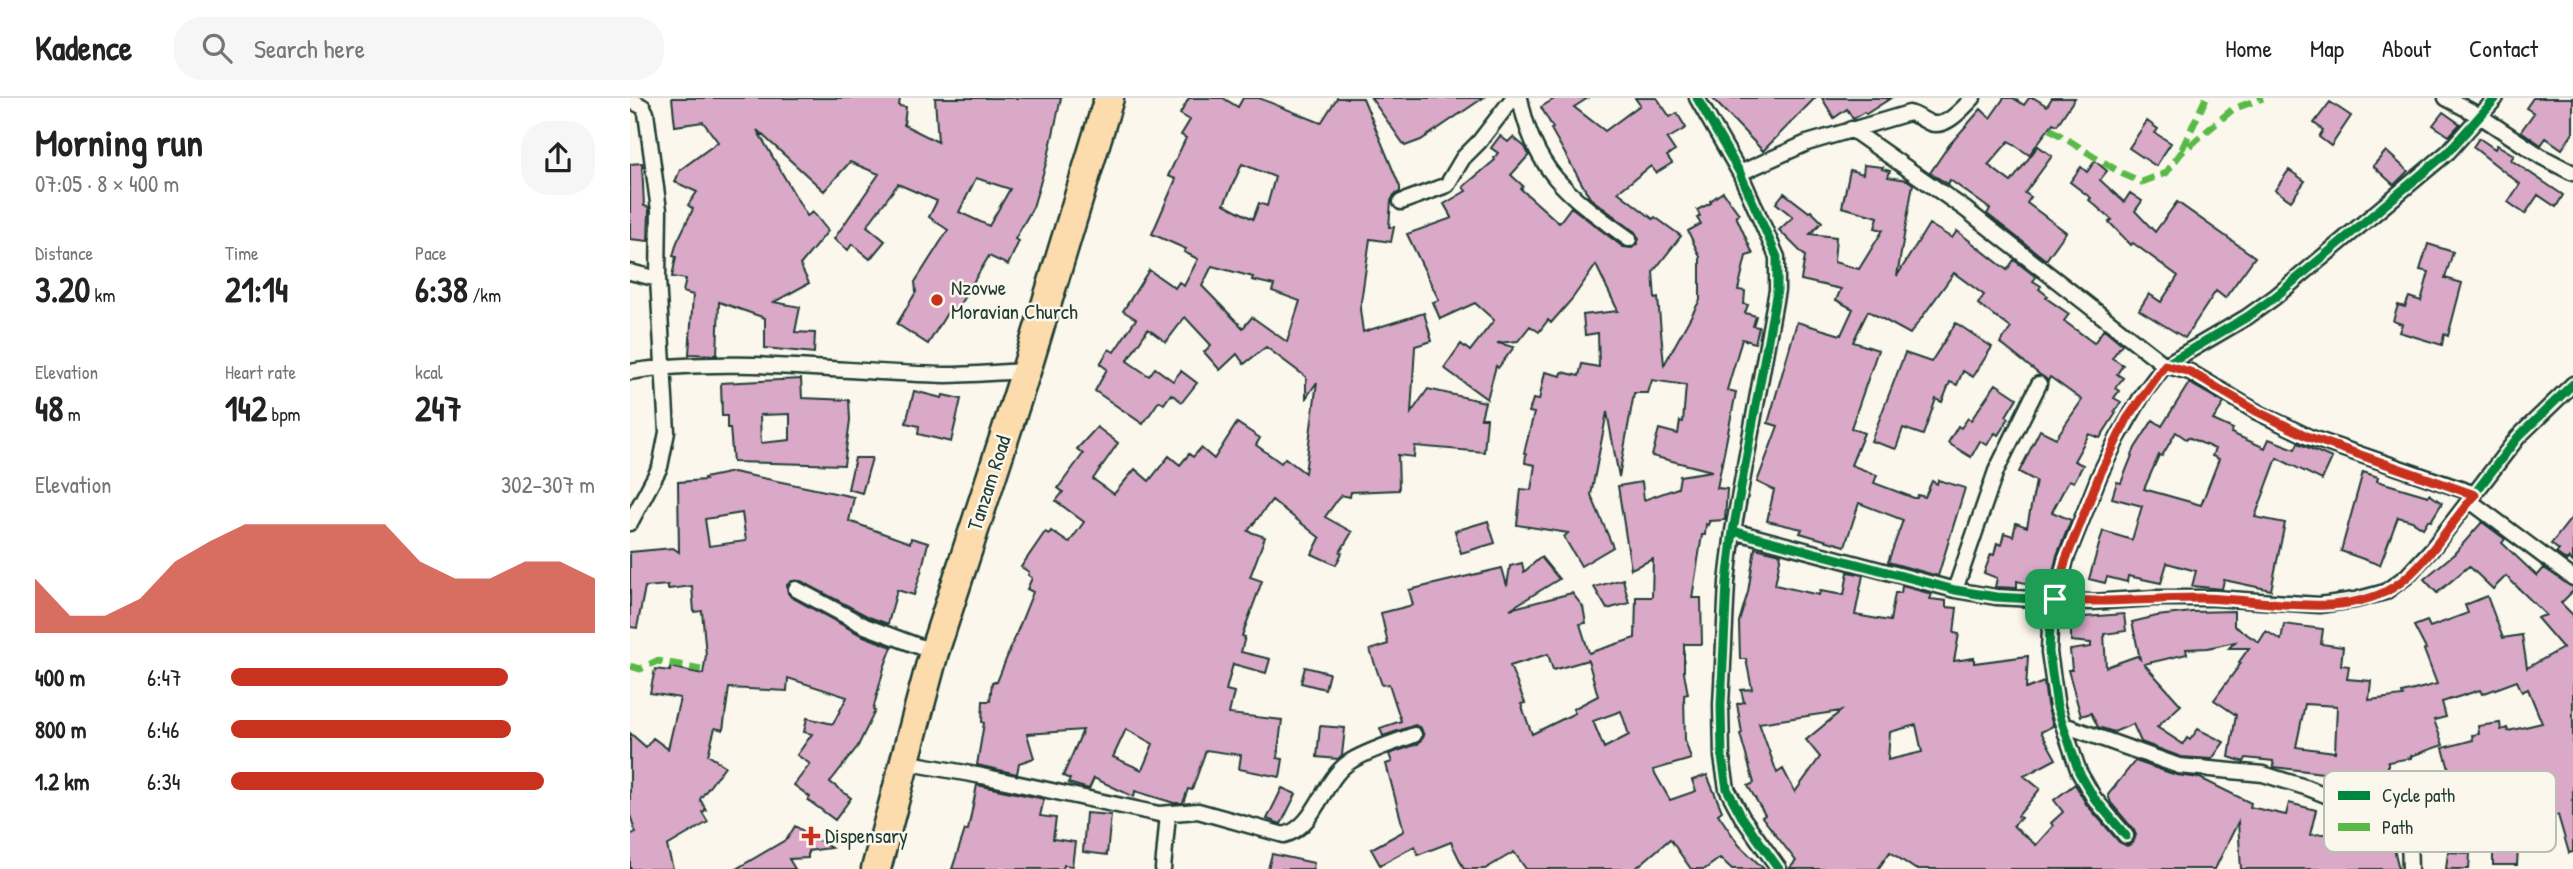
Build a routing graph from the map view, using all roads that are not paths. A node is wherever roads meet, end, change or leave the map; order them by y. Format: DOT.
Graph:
graph roads {
  1 [pos="1109,98"];
  2 [pos="1513,98"];
  3 [pos="1520,98"];
  4 [pos="1697,98"];
  5 [pos="1973,98"];
  6 [pos="2446,98"];
  7 [pos="2496,98"];
  8 [pos="630,100"];
  9 [pos="2480,116"];
  10 [pos="1851,129"];
  11 [pos="1740,173"];
  12 [pos="2573,173"];
  13 [pos="1401,202"];
  14 [pos="1629,239"];
  15 [pos="630,272"];
  16 [pos="658,279"];
  17 [pos="2165,365"];
  18 [pos="663,368"];
  19 [pos="1026,371"];
  20 [pos="630,373"];
  21 [pos="2039,384"];
  22 [pos="2573,384"];
  23 [pos="2472,498"];
  24 [pos="630,523"];
  25 [pos="1733,531"];
  26 [pos="2571,571"];
  27 [pos="796,589"];
  28 [pos="1955,590"];
  29 [pos="2055,599"];
  30 [pos="934,652"];
  31 [pos="2064,725"];
  32 [pos="1414,735"];
  33 [pos="904,762"];
  34 [pos="2324,794"];
  35 [pos="1168,814"];
  36 [pos="2126,836"];
  37 [pos="876,869"];
  38 [pos="1163,869"];
  39 [pos="1779,869"];
  1 -- 19 [label="highway, Tanzam Road"];
  2 -- 13 [label="street"];
  3 -- 14 [label="street"];
  4 -- 11 [label="street"];
  5 -- 10 [label="street"];
  6 -- 9 [label="street"];
  7 -- 9 [label="street"];
  8 -- 16 [label="street"];
  9 -- 12 [label="street"];
  9 -- 17 [label="street"];
  10 -- 11 [label="street"];
  10 -- 17 [label="street"];
  11 -- 25 [label="street"];
  15 -- 16 [label="street"];
  16 -- 18 [label="street"];
  17 -- 23 [label="street"];
  17 -- 29 [label="street"];
  18 -- 19 [label="street"];
  18 -- 20 [label="street"];
  18 -- 24 [label="street"];
  19 -- 30 [label="highway, Tanzam Road"];
  21 -- 28 [label="street"];
  22 -- 23 [label="street"];
  23 -- 26 [label="street"];
  23 -- 29 [label="street"];
  25 -- 28 [label="street"];
  25 -- 39 [label="street"];
  27 -- 30 [label="street"];
  28 -- 29 [label="street"];
  29 -- 31 [label="street"];
  30 -- 33 [label="highway, Tanzam Road"];
  31 -- 34 [label="street"];
  31 -- 36 [label="street"];
  32 -- 35 [label="street"];
  33 -- 35 [label="street"];
  33 -- 37 [label="highway, Tanzam Road"];
  35 -- 38 [label="street"];
}
